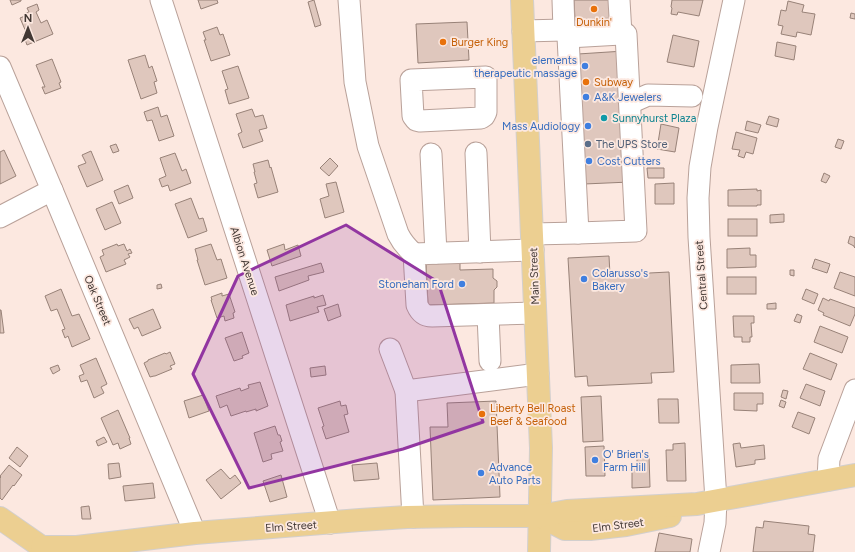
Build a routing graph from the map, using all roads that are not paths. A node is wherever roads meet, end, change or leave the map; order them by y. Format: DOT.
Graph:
graph roads {
  1 [pos="161,0"];
  2 [pos="349,0"];
  3 [pos="522,0"];
  4 [pos="563,0"];
  5 [pos="619,0"];
  6 [pos="734,0"];
  7 [pos="523,31"];
  8 [pos="566,33"];
  9 [pos="621,34"];
  10 [pos="486,66"];
  11 [pos="0,67"];
  12 [pos="410,73"];
  13 [pos="692,96"];
  14 [pos="630,103"];
  15 [pos="476,152"];
  16 [pos="431,154"];
  17 [pos="52,190"];
  18 [pos="0,217"];
  19 [pos="578,233"];
  20 [pos="532,242"];
  21 [pos="480,252"];
  22 [pos="436,253"];
  23 [pos="414,254"];
  24 [pos="535,313"];
  25 [pos="488,315"];
  26 [pos="390,349"];
  27 [pos="490,361"];
  28 [pos="538,374"];
  29 [pos="855,390"];
  30 [pos="406,391"];
  31 [pos="855,475"];
  32 [pos="828,480"];
  33 [pos="706,502"];
  34 [pos="540,516"];
  35 [pos="0,518"];
  36 [pos="413,518"];
  37 [pos="330,523"];
  38 [pos="195,533"];
  39 [pos="46,550"];
  40 [pos="539,552"];
  41 [pos="709,552"];
  1 -- 37 [label="street, Albion Avenue"];
  2 -- 23 [label="street"];
  3 -- 7 [label="main road, Main Street"];
  4 -- 8 [label="street"];
  5 -- 9 [label="street"];
  6 -- 33 [label="street, Central Street"];
  7 -- 8 [label="street"];
  7 -- 20 [label="main road, Main Street"];
  8 -- 9 [label="street"];
  8 -- 19 [label="street"];
  9 -- 14 [label="street"];
  10 -- 12 [label="street"];
  11 -- 17 [label="street, Oak Street"];
  13 -- 14 [label="street"];
  14 -- 19 [label="street"];
  15 -- 21 [label="street"];
  16 -- 22 [label="street"];
  17 -- 18 [label="street"];
  17 -- 38 [label="street, Oak Street"];
  19 -- 20 [label="street"];
  20 -- 21 [label="street"];
  20 -- 24 [label="main road, Main Street"];
  21 -- 22 [label="street"];
  22 -- 23 [label="street"];
  23 -- 25 [label="street"];
  24 -- 25 [label="street"];
  24 -- 28 [label="main road, Main Street"];
  25 -- 27 [label="street"];
  26 -- 30 [label="street"];
  28 -- 30 [label="street"];
  28 -- 34 [label="main road, Main Street"];
  29 -- 32 [label="street"];
  30 -- 36 [label="street"];
  31 -- 32 [label="main road, Elm Street"];
  32 -- 33 [label="main road, Elm Street"];
  33 -- 34 [label="main road, Elm Street"];
  33 -- 41 [label="street, Central Street"];
  34 -- 36 [label="main road, Elm Street"];
  34 -- 40 [label="main road, Main Street"];
  35 -- 39 [label="main road"];
  36 -- 37 [label="main road, Elm Street"];
  37 -- 38 [label="main road, Elm Street"];
  38 -- 39 [label="main road, Elm Street"];
}
